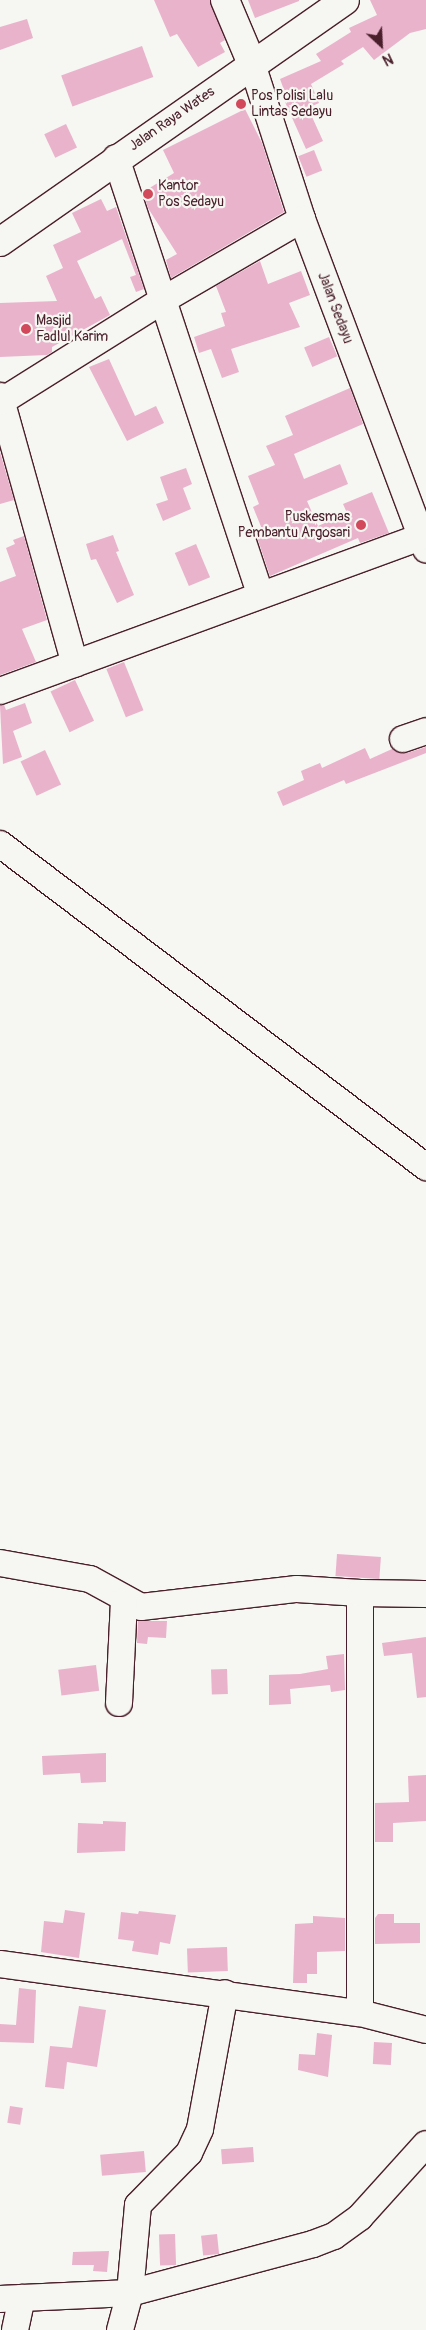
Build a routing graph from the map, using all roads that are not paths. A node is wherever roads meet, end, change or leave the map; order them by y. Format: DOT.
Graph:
graph roads {
  1 [pos="225,0"];
  2 [pos="346,0"];
  3 [pos="252,64"];
  4 [pos="116,158"];
  5 [pos="302,219"];
  6 [pos="0,242"];
  7 [pos="163,300"];
  8 [pos="1,398"];
  9 [pos="424,543"];
  10 [pos="260,593"];
  11 [pos="75,664"];
  12 [pos="0,691"];
  13 [pos="0,844"];
  14 [pos="426,1167"];
  15 [pos="0,1563"];
  16 [pos="360,1593"];
  17 [pos="426,1594"];
  18 [pos="124,1600"];
  19 [pos="118,1703"];
  20 [pos="0,1964"];
  21 [pos="225,1994"];
  22 [pos="360,2013"];
  23 [pos="426,2030"];
  24 [pos="426,2144"];
  25 [pos="130,2293"];
  26 [pos="11,2298"];
  27 [pos="15,2330"];
  28 [pos="120,2330"];
  1 -- 3 [label="main road"];
  2 -- 3 [label="main road, Jalan Raya Wates"];
  3 -- 4 [label="main road, Jalan Raya Wates"];
  3 -- 5 [label="street, Jalan Sedayu"];
  4 -- 6 [label="main road, Jalan Raya Wates"];
  4 -- 7 [label="street"];
  5 -- 7 [label="street"];
  5 -- 9 [label="street, Jalan Sedayu"];
  7 -- 8 [label="street"];
  7 -- 10 [label="street"];
  8 -- 11 [label="street"];
  9 -- 10 [label="street"];
  10 -- 11 [label="street"];
  11 -- 12 [label="street"];
  13 -- 14 [label="street"];
  15 -- 18 [label="street"];
  16 -- 17 [label="street"];
  16 -- 18 [label="street"];
  16 -- 22 [label="street"];
  18 -- 19 [label="street"];
  20 -- 21 [label="street"];
  21 -- 22 [label="street"];
  21 -- 25 [label="street"];
  22 -- 23 [label="street"];
  24 -- 25 [label="street"];
  25 -- 26 [label="street"];
  25 -- 28 [label="street"];
  26 -- 27 [label="street"];
}
